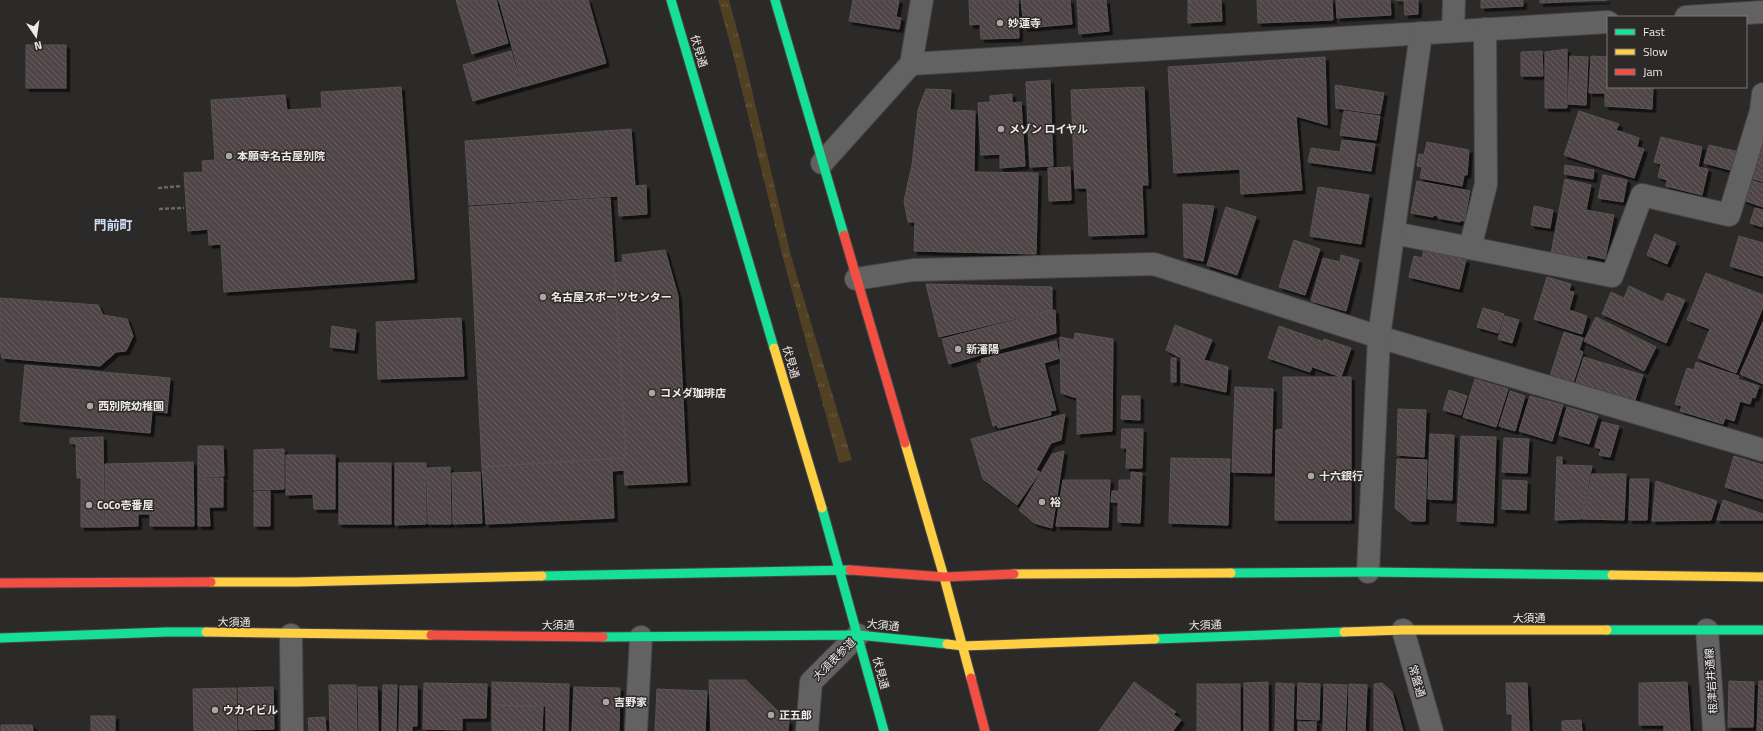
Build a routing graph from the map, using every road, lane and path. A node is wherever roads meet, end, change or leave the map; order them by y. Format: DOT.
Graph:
graph roads {
  1 [pos="671,0"];
  2 [pos="775,0"];
  3 [pos="922,0"];
  4 [pos="1454,0"];
  5 [pos="1763,12"];
  6 [pos="1701,16"];
  7 [pos="1607,22"];
  8 [pos="1485,29"];
  9 [pos="1453,31"];
  10 [pos="1421,33"];
  11 [pos="911,64"];
  12 [pos="1763,94"];
  13 [pos="822,163"];
  14 [pos="182,186"];
  15 [pos="158,188"];
  16 [pos="184,208"];
  17 [pos="159,209"];
  18 [pos="1394,233"];
  19 [pos="1470,248"];
  20 [pos="856,278"];
  21 [pos="1379,338"];
  22 [pos="1763,450"];
  23 [pos="840,569"];
  24 [pos="1368,572"];
  25 [pos="944,576"];
  26 [pos="1763,577"];
  27 [pos="0,579"];
  28 [pos="1403,630"];
  29 [pos="1708,630"];
  30 [pos="1763,630"];
  31 [pos="290,635"];
  32 [pos="858,635"];
  33 [pos="641,637"];
  34 [pos="0,638"];
  35 [pos="963,646"];
  36 [pos="292,731"];
  37 [pos="636,731"];
  38 [pos="807,731"];
  39 [pos="884,731"];
  40 [pos="985,731"];
  41 [pos="1432,731"];
  42 [pos="1714,731"];
  1 -- 23 [label="main road, 伏見通"];
  2 -- 13 [label="main road"];
  3 -- 11 [label="street"];
  4 -- 9 [label="street"];
  5 -- 6 [label="street"];
  7 -- 8 [label="street"];
  8 -- 9 [label="street"];
  8 -- 19 [label="street"];
  9 -- 10 [label="street"];
  10 -- 11 [label="street"];
  10 -- 18 [label="street"];
  11 -- 13 [label="street"];
  12 -- 19 [label="street"];
  13 -- 20 [label="main road"];
  14 -- 15 [label="path"];
  16 -- 17 [label="path"];
  18 -- 19 [label="street"];
  18 -- 21 [label="street"];
  20 -- 21 [label="street"];
  20 -- 25 [label="main road"];
  21 -- 22 [label="street"];
  21 -- 24 [label="street"];
  23 -- 25 [label="main road"];
  23 -- 27 [label="main road"];
  23 -- 32 [label="main road, 伏見通"];
  24 -- 25 [label="main road"];
  24 -- 26 [label="main road"];
  25 -- 35 [label="main road"];
  28 -- 29 [label="main road, 大須通"];
  28 -- 35 [label="main road, 大須通"];
  28 -- 41 [label="street, 常盤通"];
  29 -- 30 [label="main road, 大須通"];
  29 -- 42 [label="street, 根津岩井通線"];
  31 -- 33 [label="main road, 大須通"];
  31 -- 34 [label="main road, 大須通"];
  31 -- 36 [label="street"];
  32 -- 33 [label="main road, 大須通"];
  32 -- 35 [label="main road, 大須通"];
  32 -- 38 [label="street, 大須表参道"];
  32 -- 39 [label="main road, 伏見通"];
  33 -- 37 [label="street"];
  35 -- 40 [label="main road"];
}
